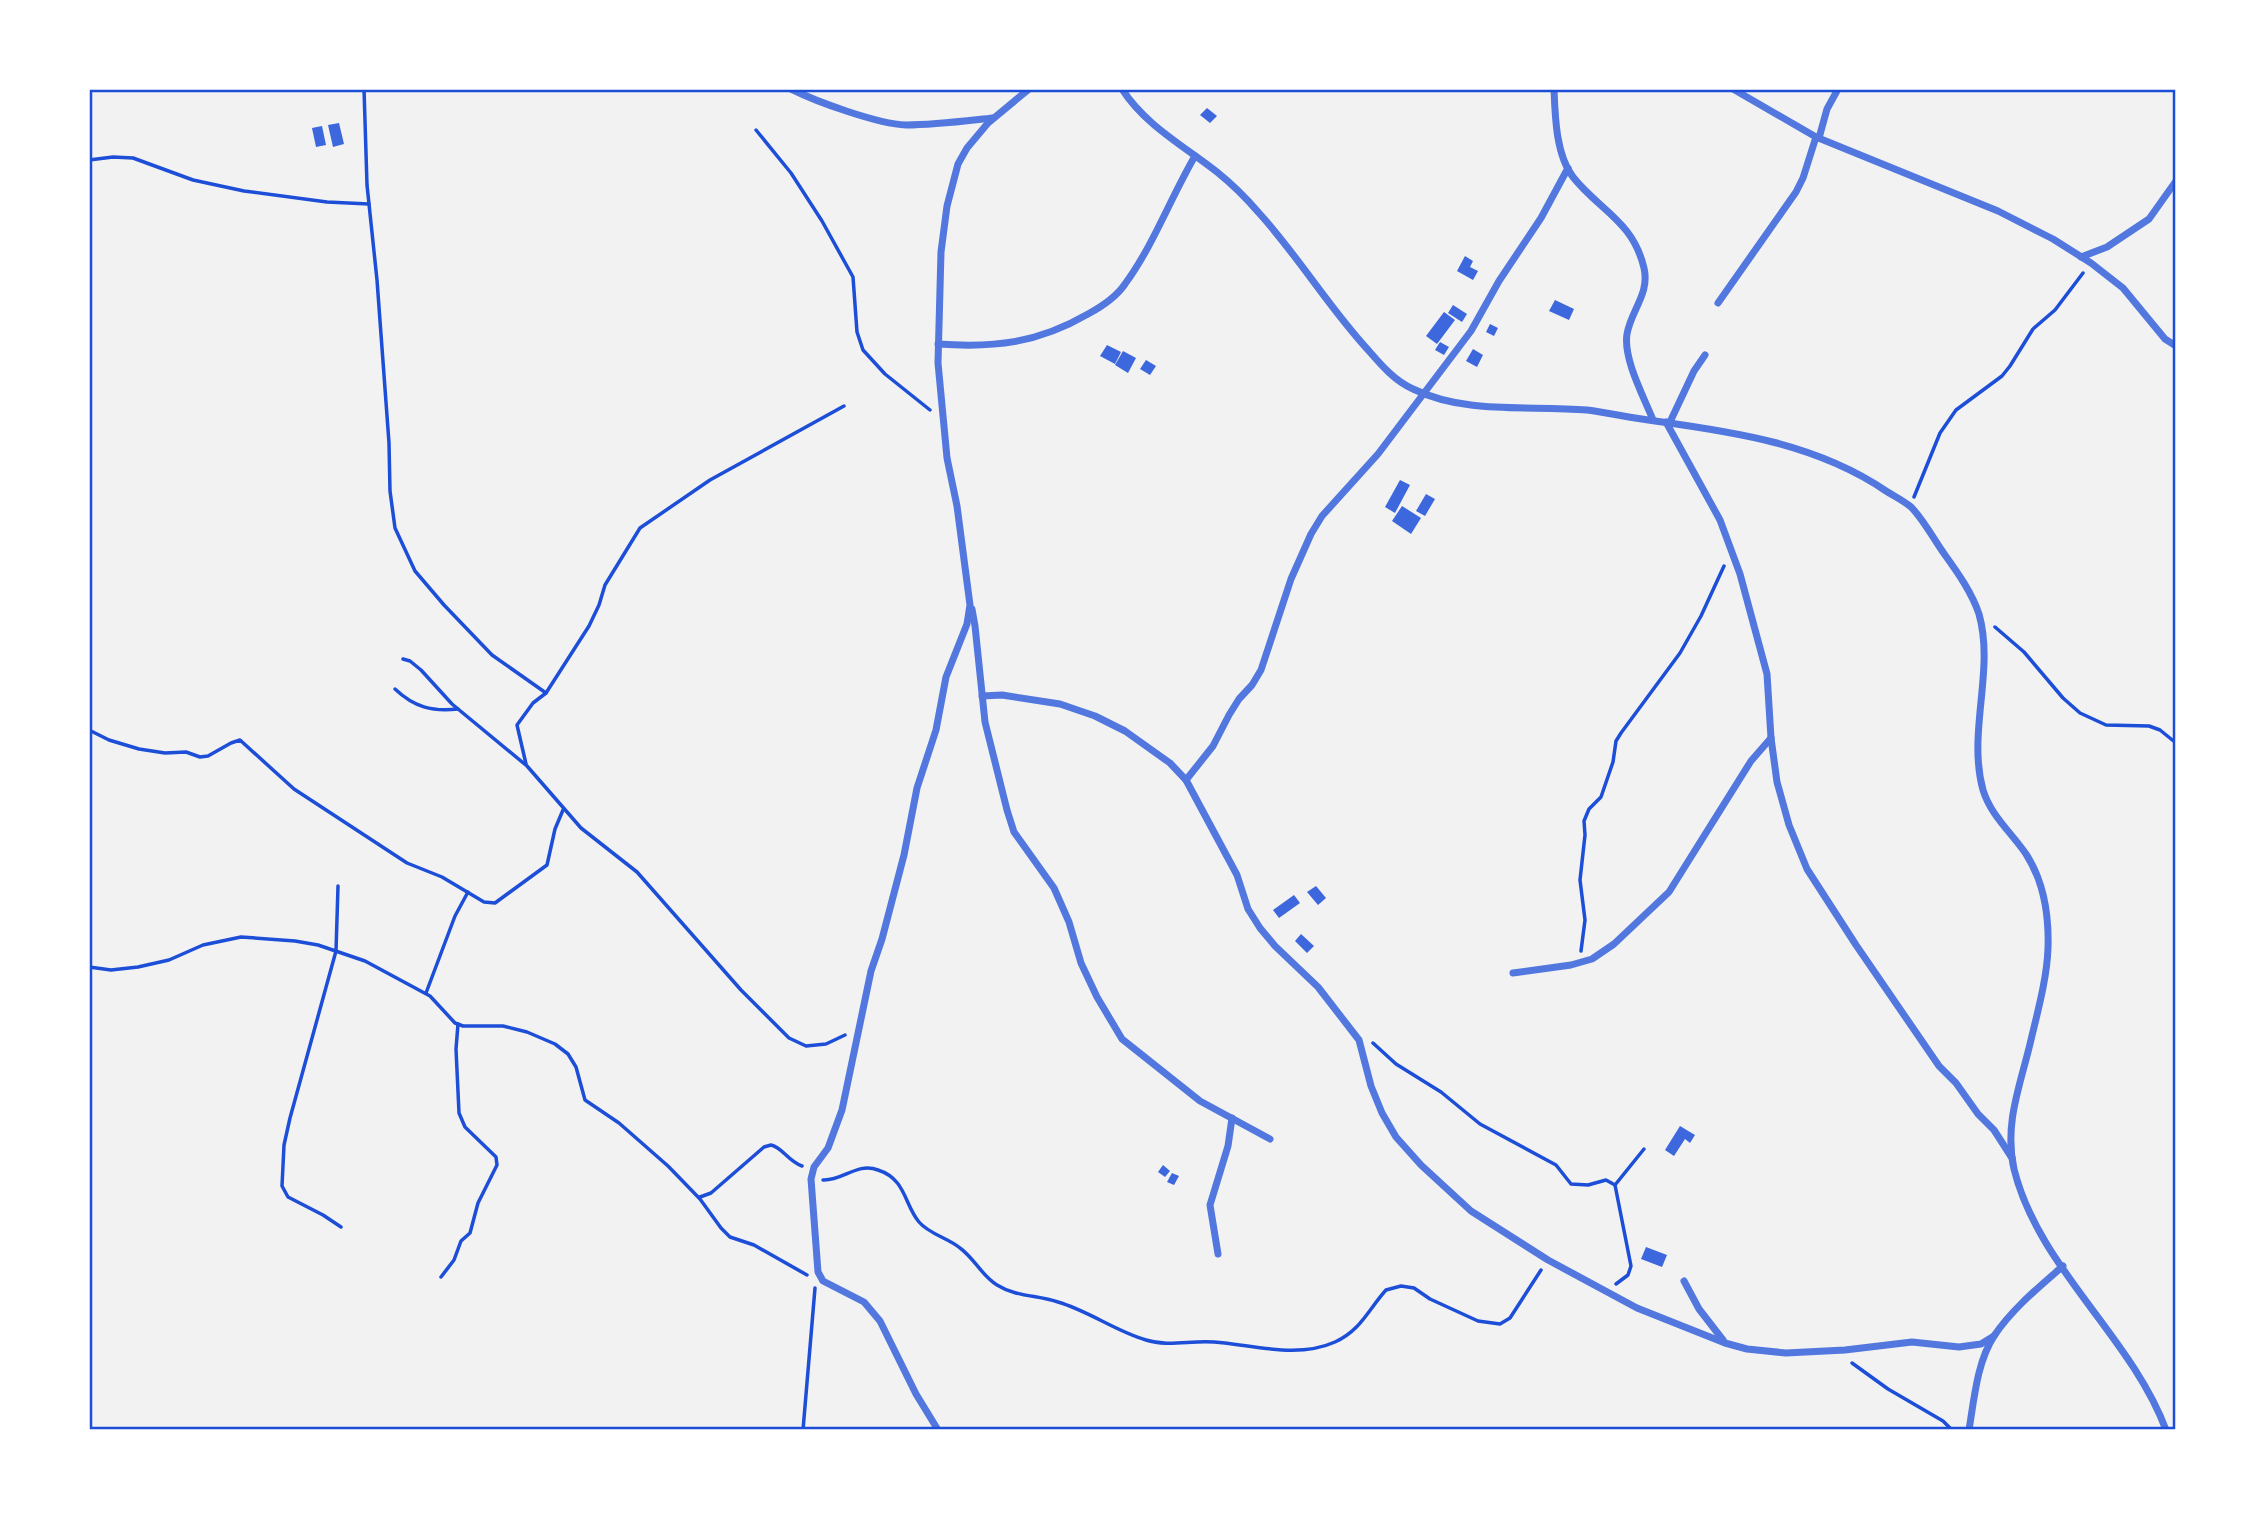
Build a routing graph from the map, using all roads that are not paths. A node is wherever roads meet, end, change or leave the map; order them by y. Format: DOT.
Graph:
graph roads {
  1 [pos="791,89"];
  2 [pos="1029,89"];
  3 [pos="1122,89"];
  4 [pos="1554,89"];
  5 [pos="1733,89"];
  6 [pos="1838,89"];
  7 [pos="994,118"];
  8 [pos="1817,137"];
  9 [pos="1195,156"];
  10 [pos="1568,168"];
  11 [pos="2176,181"];
  12 [pos="2081,257"];
  13 [pos="1718,303"];
  14 [pos="938,344"];
  15 [pos="2176,346"];
  16 [pos="1704,355"];
  17 [pos="1425,394"];
  18 [pos="1653,421"];
  19 [pos="1668,422"];
  20 [pos="970,605"];
  21 [pos="982,696"];
  22 [pos="1771,738"];
  23 [pos="1186,780"];
  24 [pos="1513,973"];
  25 [pos="1232,1118"];
  26 [pos="1270,1139"];
  27 [pos="2013,1160"];
  28 [pos="1218,1254"];
  29 [pos="2063,1266"];
  30 [pos="1684,1281"];
  31 [pos="1994,1336"];
  32 [pos="1725,1343"];
  33 [pos="938,1430"];
  34 [pos="1969,1430"];
  35 [pos="2166,1430"];
  1 -- 7 [label="street"];
  2 -- 7 [label="street"];
  3 -- 9 [label="street"];
  4 -- 10 [label="street"];
  5 -- 8 [label="street"];
  6 -- 8 [label="street"];
  7 -- 14 [label="street"];
  8 -- 12 [label="street"];
  8 -- 13 [label="street"];
  9 -- 14 [label="street"];
  9 -- 17 [label="street"];
  10 -- 17 [label="street"];
  10 -- 18 [label="street"];
  11 -- 12 [label="street"];
  12 -- 15 [label="street"];
  14 -- 20 [label="street"];
  16 -- 19 [label="street"];
  17 -- 18 [label="street"];
  17 -- 23 [label="street"];
  18 -- 19 [label="street"];
  19 -- 22 [label="street"];
  19 -- 27 [label="street"];
  20 -- 21 [label="street"];
  20 -- 33 [label="street"];
  21 -- 23 [label="street"];
  21 -- 25 [label="street"];
  22 -- 24 [label="street"];
  22 -- 27 [label="street"];
  23 -- 32 [label="street"];
  25 -- 26 [label="street"];
  25 -- 28 [label="street"];
  27 -- 29 [label="street"];
  29 -- 31 [label="street"];
  29 -- 35 [label="street"];
  30 -- 32 [label="street"];
  31 -- 32 [label="street"];
  31 -- 34 [label="street"];
}
